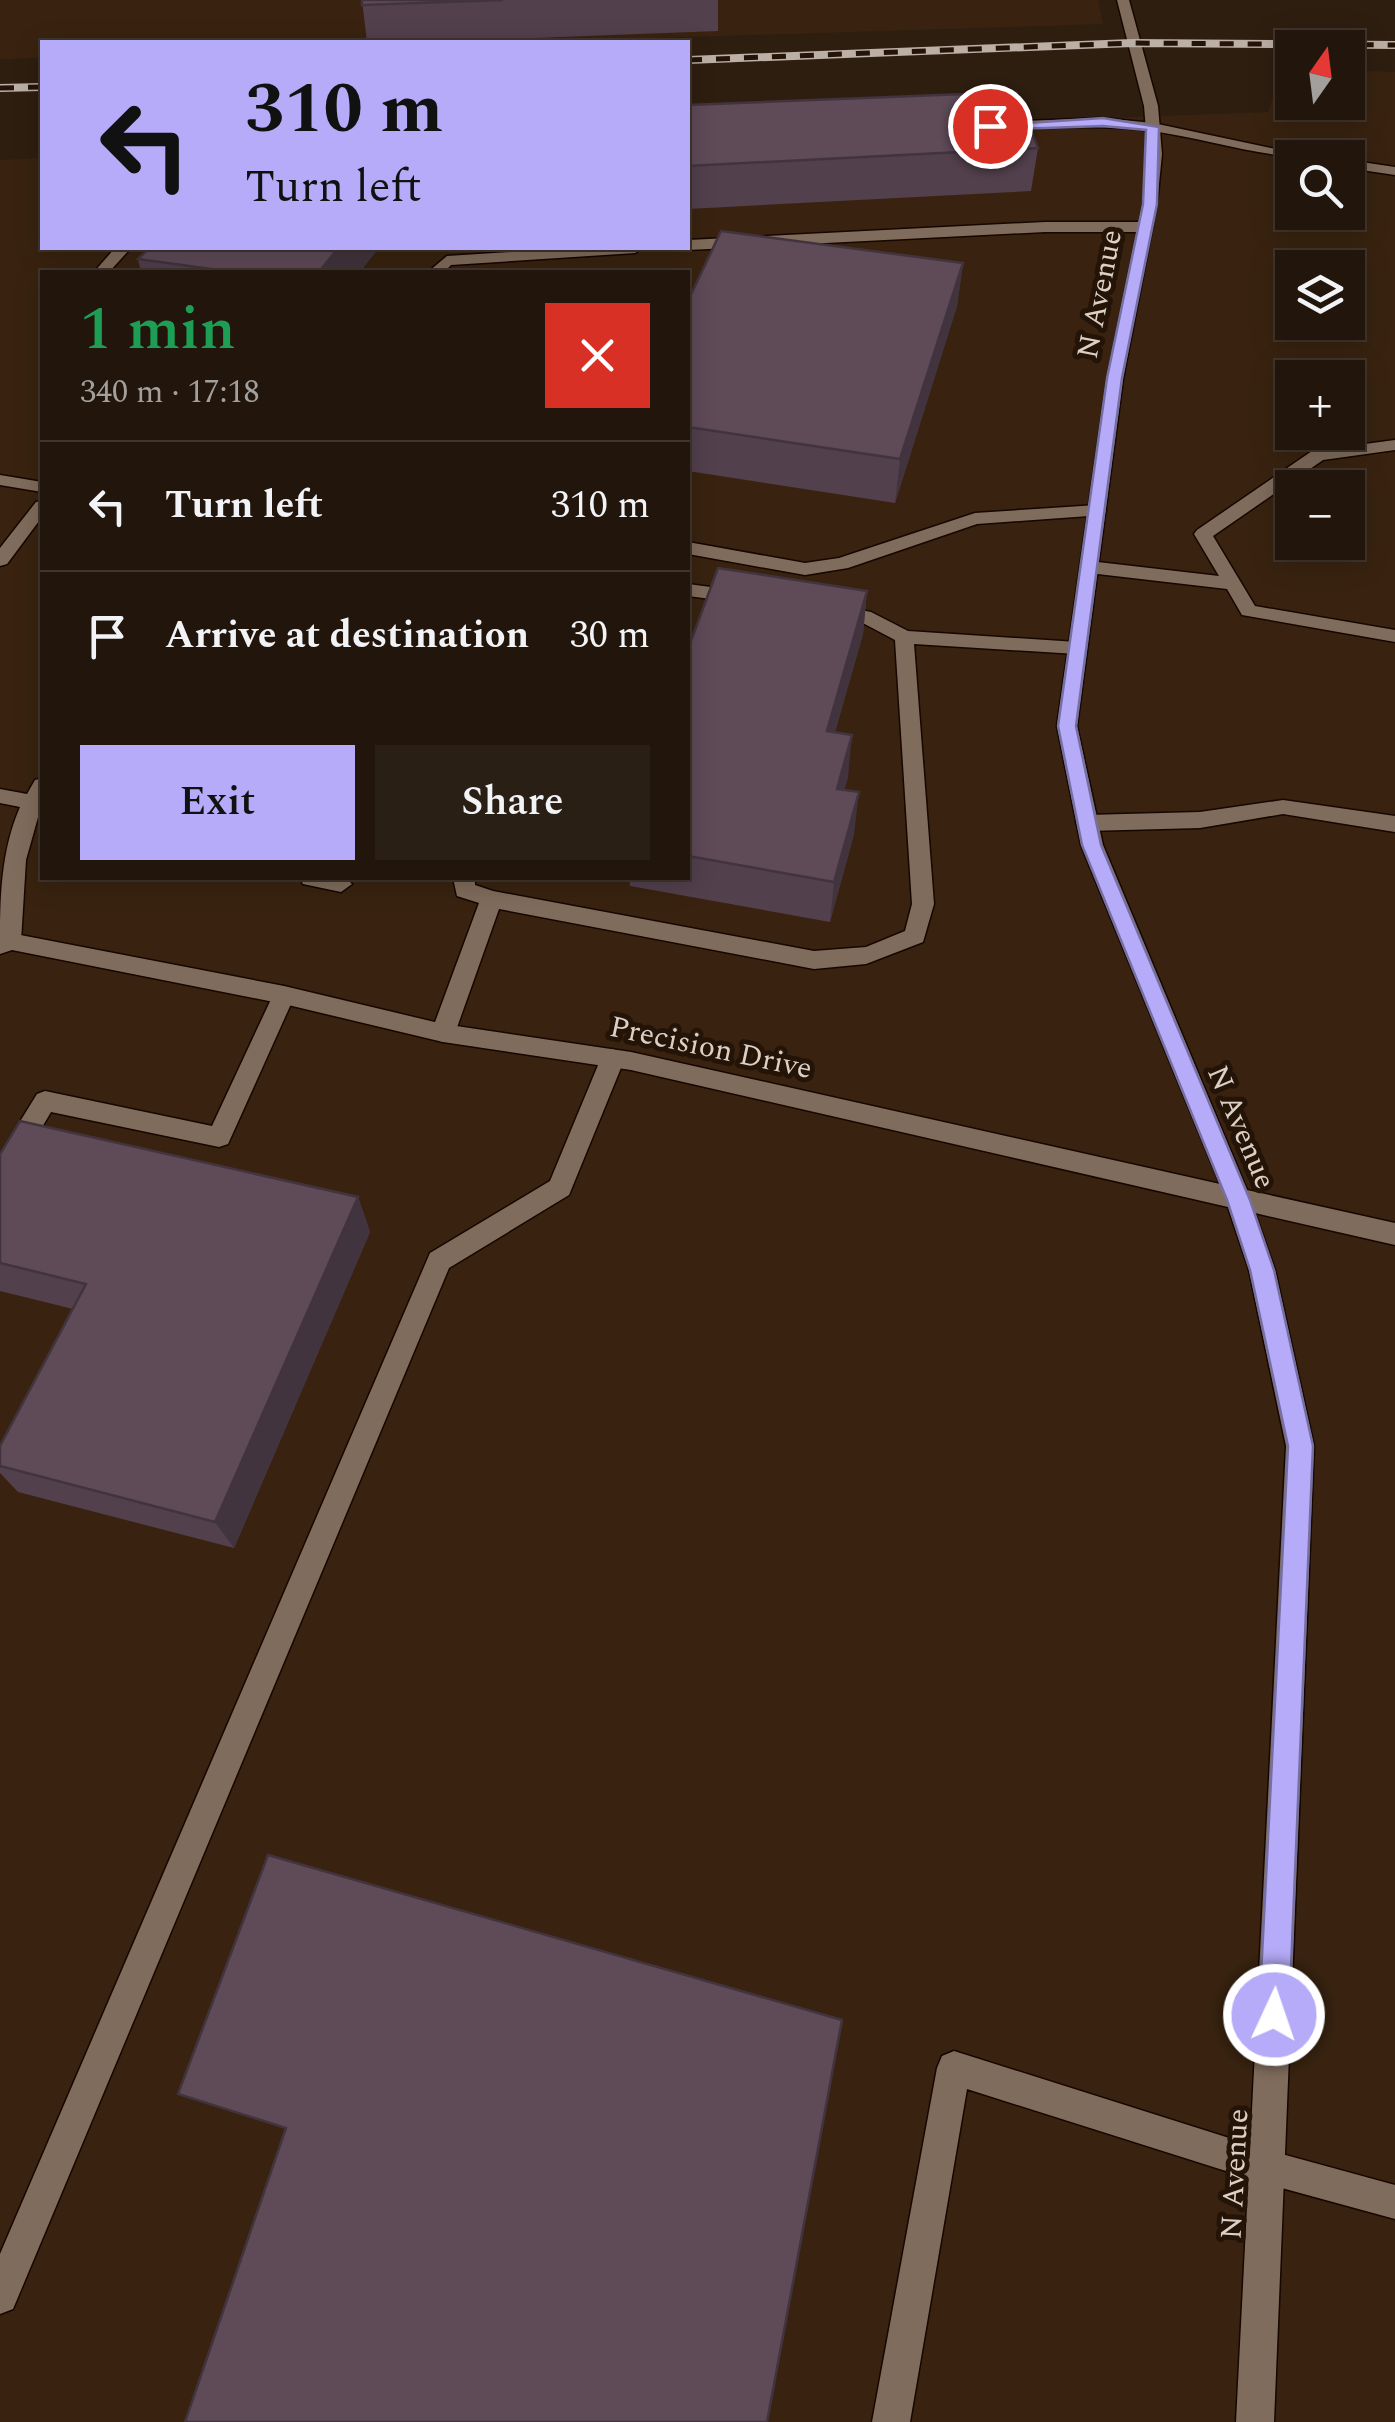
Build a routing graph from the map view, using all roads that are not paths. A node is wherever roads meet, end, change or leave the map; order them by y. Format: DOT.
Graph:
graph roads {
  1 [pos="1124,0"];
  2 [pos="984,126"];
  3 [pos="1153,127"];
  4 [pos="1275,151"];
  5 [pos="1365,167"];
  6 [pos="1395,171"];
  7 [pos="1146,227"];
  8 [pos="690,245"];
  9 [pos="122,250"];
  10 [pos="605,250"];
  11 [pos="103,270"];
  12 [pos="438,270"];
  13 [pos="1395,444"];
  14 [pos="0,480"];
  15 [pos="40,487"];
  16 [pos="40,509"];
  17 [pos="1096,511"];
  18 [pos="690,548"];
  19 [pos="0,560"];
  20 [pos="1089,567"];
  21 [pos="1233,584"];
  22 [pos="690,590"];
  23 [pos="767,601"];
  24 [pos="806,607"];
  25 [pos="1395,636"];
  26 [pos="904,637"];
  27 [pos="1078,648"];
  28 [pos="0,796"];
  29 [pos="35,809"];
  30 [pos="1087,824"];
  31 [pos="1395,824"];
  32 [pos="321,880"];
  33 [pos="464,880"];
  34 [pos="341,884"];
  35 [pos="491,899"];
  36 [pos="5,943"];
  37 [pos="284,995"];
  38 [pos="444,1033"];
  39 [pos="613,1058"];
  40 [pos="0,1176"];
  41 [pos="1239,1200"];
  42 [pos="1395,1234"];
  43 [pos="1267,2166"];
  44 [pos="1395,2202"];
  45 [pos="0,2296"];
  46 [pos="891,2422"];
  47 [pos="1256,2422"];
  1 -- 3 [label="street, N Avenue"];
  2 -- 3 [label="street"];
  3 -- 4 [label="street"];
  3 -- 7 [label="street, N Avenue"];
  5 -- 6 [label="street"];
  7 -- 8 [label="street"];
  7 -- 17 [label="street, N Avenue"];
  9 -- 11 [label="street"];
  10 -- 12 [label="street"];
  13 -- 21 [label="street"];
  14 -- 15 [label="street"];
  16 -- 19 [label="street"];
  17 -- 18 [label="street"];
  17 -- 20 [label="street, N Avenue"];
  20 -- 21 [label="street"];
  20 -- 27 [label="street, N Avenue"];
  21 -- 25 [label="street"];
  22 -- 23 [label="street"];
  24 -- 26 [label="street"];
  26 -- 27 [label="street"];
  26 -- 35 [label="street"];
  27 -- 30 [label="street, N Avenue"];
  28 -- 29 [label="street"];
  29 -- 36 [label="street"];
  30 -- 31 [label="street"];
  30 -- 41 [label="street, N Avenue"];
  32 -- 34 [label="street"];
  33 -- 35 [label="street"];
  35 -- 38 [label="street"];
  36 -- 37 [label="street, Precision Drive"];
  37 -- 38 [label="street, Precision Drive"];
  37 -- 40 [label="street"];
  38 -- 39 [label="street, Precision Drive"];
  39 -- 41 [label="street, Precision Drive"];
  39 -- 45 [label="street"];
  41 -- 42 [label="street, Precision Drive"];
  41 -- 43 [label="street, N Avenue"];
  43 -- 44 [label="street"];
  43 -- 46 [label="street"];
  43 -- 47 [label="street, N Avenue"];
}
